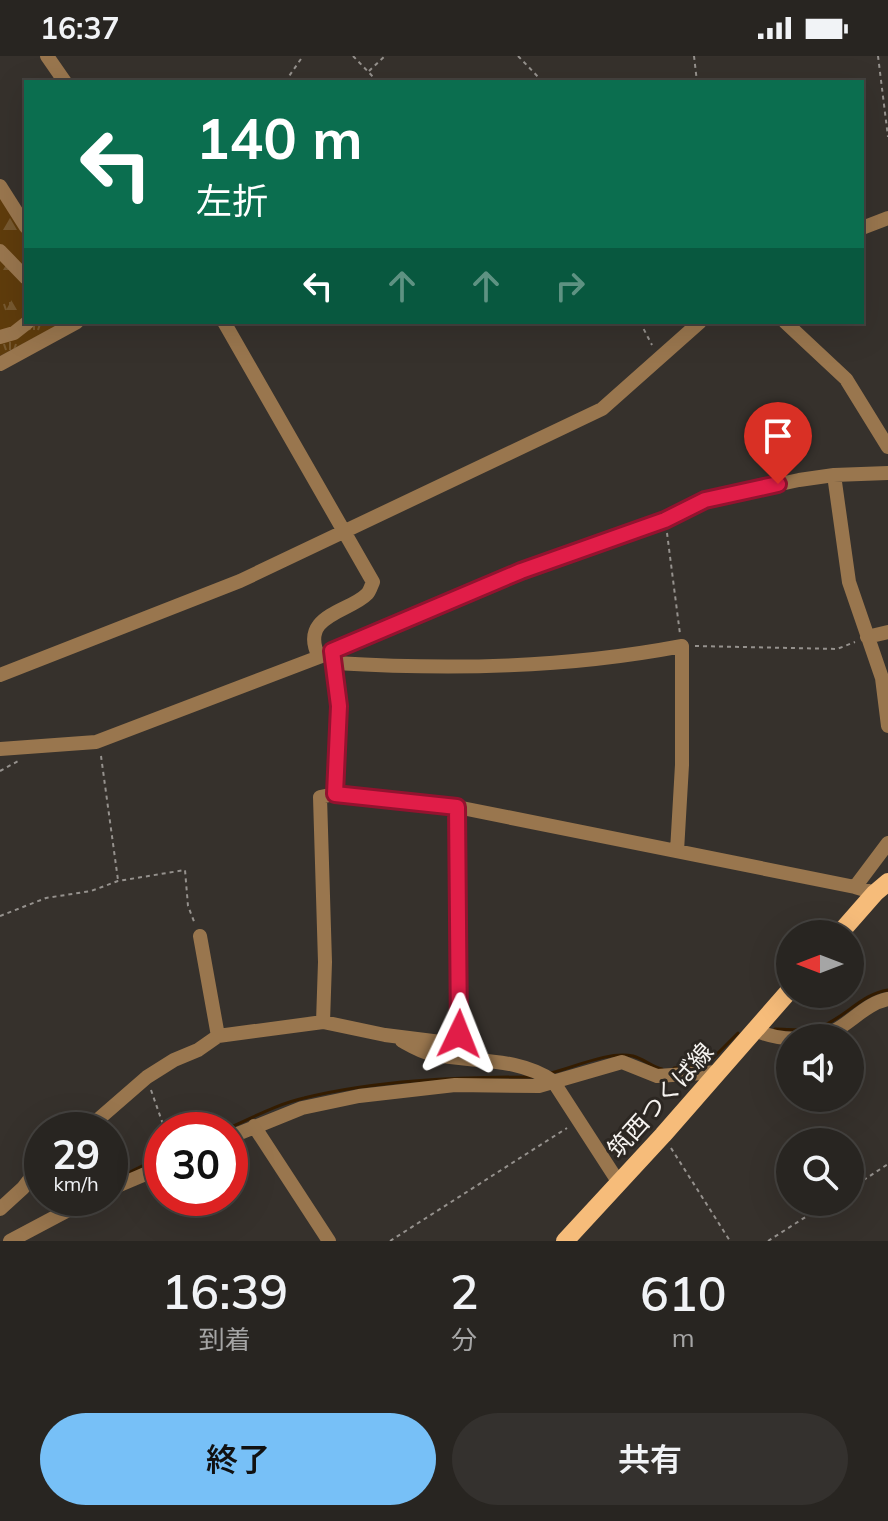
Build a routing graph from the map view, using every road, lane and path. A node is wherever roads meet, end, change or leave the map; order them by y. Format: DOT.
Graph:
graph roads {
  1 [pos="47,56"];
  2 [pos="303,56"];
  3 [pos="353,56"];
  4 [pos="385,56"];
  5 [pos="518,56"];
  6 [pos="694,56"];
  7 [pos="878,56"];
  8 [pos="368,72"];
  9 [pos="64,80"];
  10 [pos="286,80"];
  11 [pos="376,80"];
  12 [pos="541,80"];
  13 [pos="697,80"];
  14 [pos="888,137"];
  15 [pos="0,186"];
  16 [pos="888,218"];
  17 [pos="24,224"];
  18 [pos="864,227"];
  19 [pos="0,251"];
  20 [pos="24,276"];
  21 [pos="25,324"];
  22 [pos="73,324"];
  23 [pos="225,324"];
  24 [pos="641,324"];
  25 [pos="698,324"];
  26 [pos="787,324"];
  27 [pos="0,337"];
  28 [pos="658,357"];
  29 [pos="0,364"];
  30 [pos="888,447"];
  31 [pos="888,473"];
  32 [pos="834,475"];
  33 [pos="665,520"];
  34 [pos="345,532"];
  35 [pos="888,632"];
  36 [pos="867,637"];
  37 [pos="682,646"];
  38 [pos="328,657"];
  39 [pos="0,675"];
  40 [pos="888,726"];
  41 [pos="96,742"];
  42 [pos="0,749"];
  43 [pos="335,794"];
  44 [pos="457,807"];
  45 [pos="888,843"];
  46 [pos="677,851"];
  47 [pos="118,881"];
  48 [pos="855,887"];
  49 [pos="881,888"];
  50 [pos="0,916"];
  51 [pos="852,920"];
  52 [pos="200,936"];
  53 [pos="888,999"];
  54 [pos="776,1006"];
  55 [pos="323,1022"];
  56 [pos="755,1030"];
  57 [pos="218,1036"];
  58 [pos="390,1036"];
  59 [pos="718,1072"];
  60 [pos="147,1077"];
  61 [pos="553,1081"];
  62 [pos="107,1112"];
  63 [pos="159,1112"];
  64 [pos="579,1120"];
  65 [pos="254,1126"];
  66 [pos="248,1129"];
  67 [pos="663,1135"];
  68 [pos="888,1164"];
  69 [pos="864,1180"];
  70 [pos="619,1183"];
  71 [pos="24,1187"];
  72 [pos="0,1209"];
  73 [pos="57,1216"];
  74 [pos="807,1216"];
  75 [pos="10,1241"];
  76 [pos="329,1241"];
  77 [pos="390,1241"];
  78 [pos="565,1241"];
  79 [pos="730,1241"];
  80 [pos="768,1241"];
  1 -- 9 [label="street"];
  2 -- 10 [label="path"];
  3 -- 8 [label="path"];
  4 -- 8 [label="path"];
  5 -- 12 [label="path"];
  6 -- 13 [label="path"];
  7 -- 14 [label="path"];
  8 -- 11 [label="path"];
  15 -- 17 [label="street"];
  16 -- 18 [label="street"];
  19 -- 20 [label="street"];
  21 -- 27 [label="street"];
  22 -- 29 [label="street"];
  23 -- 34 [label="street"];
  24 -- 28 [label="path"];
  25 -- 28 [label="street"];
  26 -- 30 [label="street"];
  28 -- 34 [label="street"];
  31 -- 32 [label="street"];
  32 -- 33 [label="street"];
  32 -- 36 [label="street"];
  33 -- 37 [label="path"];
  33 -- 38 [label="street"];
  34 -- 38 [label="street"];
  34 -- 39 [label="street"];
  35 -- 36 [label="street"];
  36 -- 37 [label="path"];
  36 -- 40 [label="street"];
  37 -- 38 [label="street"];
  37 -- 46 [label="street"];
  38 -- 41 [label="street"];
  38 -- 43 [label="street"];
  41 -- 42 [label="street"];
  41 -- 47 [label="path"];
  43 -- 44 [label="street"];
  43 -- 55 [label="street"];
  44 -- 46 [label="street"];
  44 -- 58 [label="street"];
  45 -- 48 [label="street"];
  46 -- 48 [label="street"];
  47 -- 50 [label="path"];
  47 -- 52 [label="path"];
  48 -- 49 [label="street"];
  49 -- 51 [label="main road"];
  52 -- 57 [label="street"];
  53 -- 56 [label="street"];
  54 -- 56 [label="main road, 筑西つくば線"];
  55 -- 57 [label="street"];
  55 -- 58 [label="street"];
  56 -- 59 [label="main road, 筑西つくば線"];
  57 -- 60 [label="street"];
  58 -- 61 [label="street"];
  59 -- 61 [label="street"];
  59 -- 67 [label="main road, 筑西つくば線"];
  60 -- 62 [label="street"];
  60 -- 63 [label="path"];
  61 -- 64 [label="street"];
  61 -- 65 [label="street"];
  64 -- 70 [label="street"];
  64 -- 77 [label="path"];
  65 -- 66 [label="street"];
  65 -- 76 [label="street"];
  67 -- 70 [label="main road, 筑西つくば線"];
  67 -- 79 [label="path"];
  68 -- 69 [label="path"];
  70 -- 78 [label="main road, 筑西つくば線"];
  71 -- 72 [label="street"];
  73 -- 75 [label="street"];
  74 -- 80 [label="path"];
}
